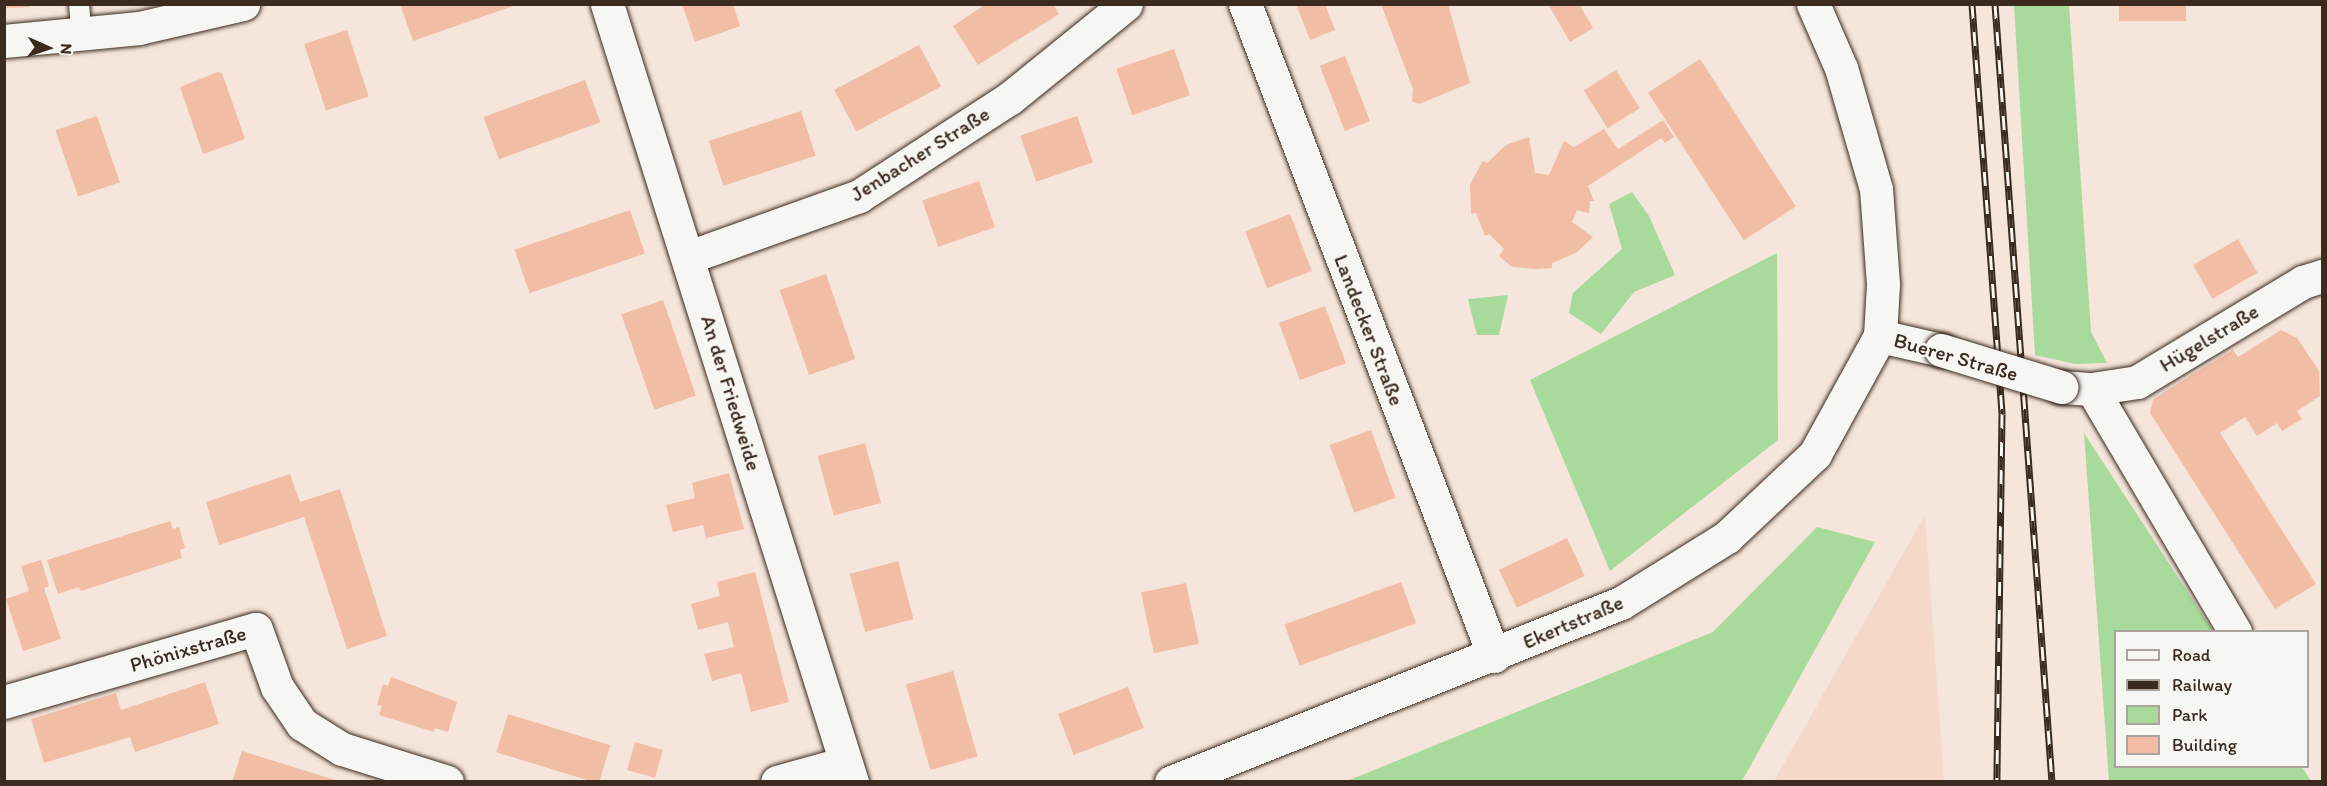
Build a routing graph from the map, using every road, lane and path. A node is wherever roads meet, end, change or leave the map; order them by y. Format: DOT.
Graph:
graph roads {
  1 [pos="79,4"];
  2 [pos="243,4"];
  3 [pos="607,4"];
  4 [pos="1126,4"];
  5 [pos="1245,4"];
  6 [pos="1813,4"];
  7 [pos="82,36"];
  8 [pos="4,41"];
  9 [pos="689,257"];
  10 [pos="2322,276"];
  11 [pos="1880,336"];
  12 [pos="2077,388"];
  13 [pos="2234,630"];
  14 [pos="1494,656"];
  15 [pos="4,702"];
  16 [pos="848,772"];
  17 [pos="447,782"];
  18 [pos="777,782"];
  19 [pos="1171,782"];
  1 -- 7 [label="lane"];
  2 -- 7 [label="street"];
  3 -- 9 [label="street, An der Friedweide"];
  4 -- 9 [label="street, Jenbacher Straße"];
  5 -- 14 [label="street, Landecker Straße"];
  6 -- 11 [label="street, Buerer Straße"];
  7 -- 8 [label="street"];
  9 -- 16 [label="street, An der Friedweide"];
  10 -- 12 [label="street, Hügelstraße"];
  11 -- 12 [label="street, Buerer Straße, bridge"];
  11 -- 14 [label="street, Ekertstraße"];
  12 -- 13 [label="street"];
  14 -- 19 [label="street, Ekertstraße"];
  15 -- 17 [label="street, Phönixstraße"];
  16 -- 18 [label="street"];
}
